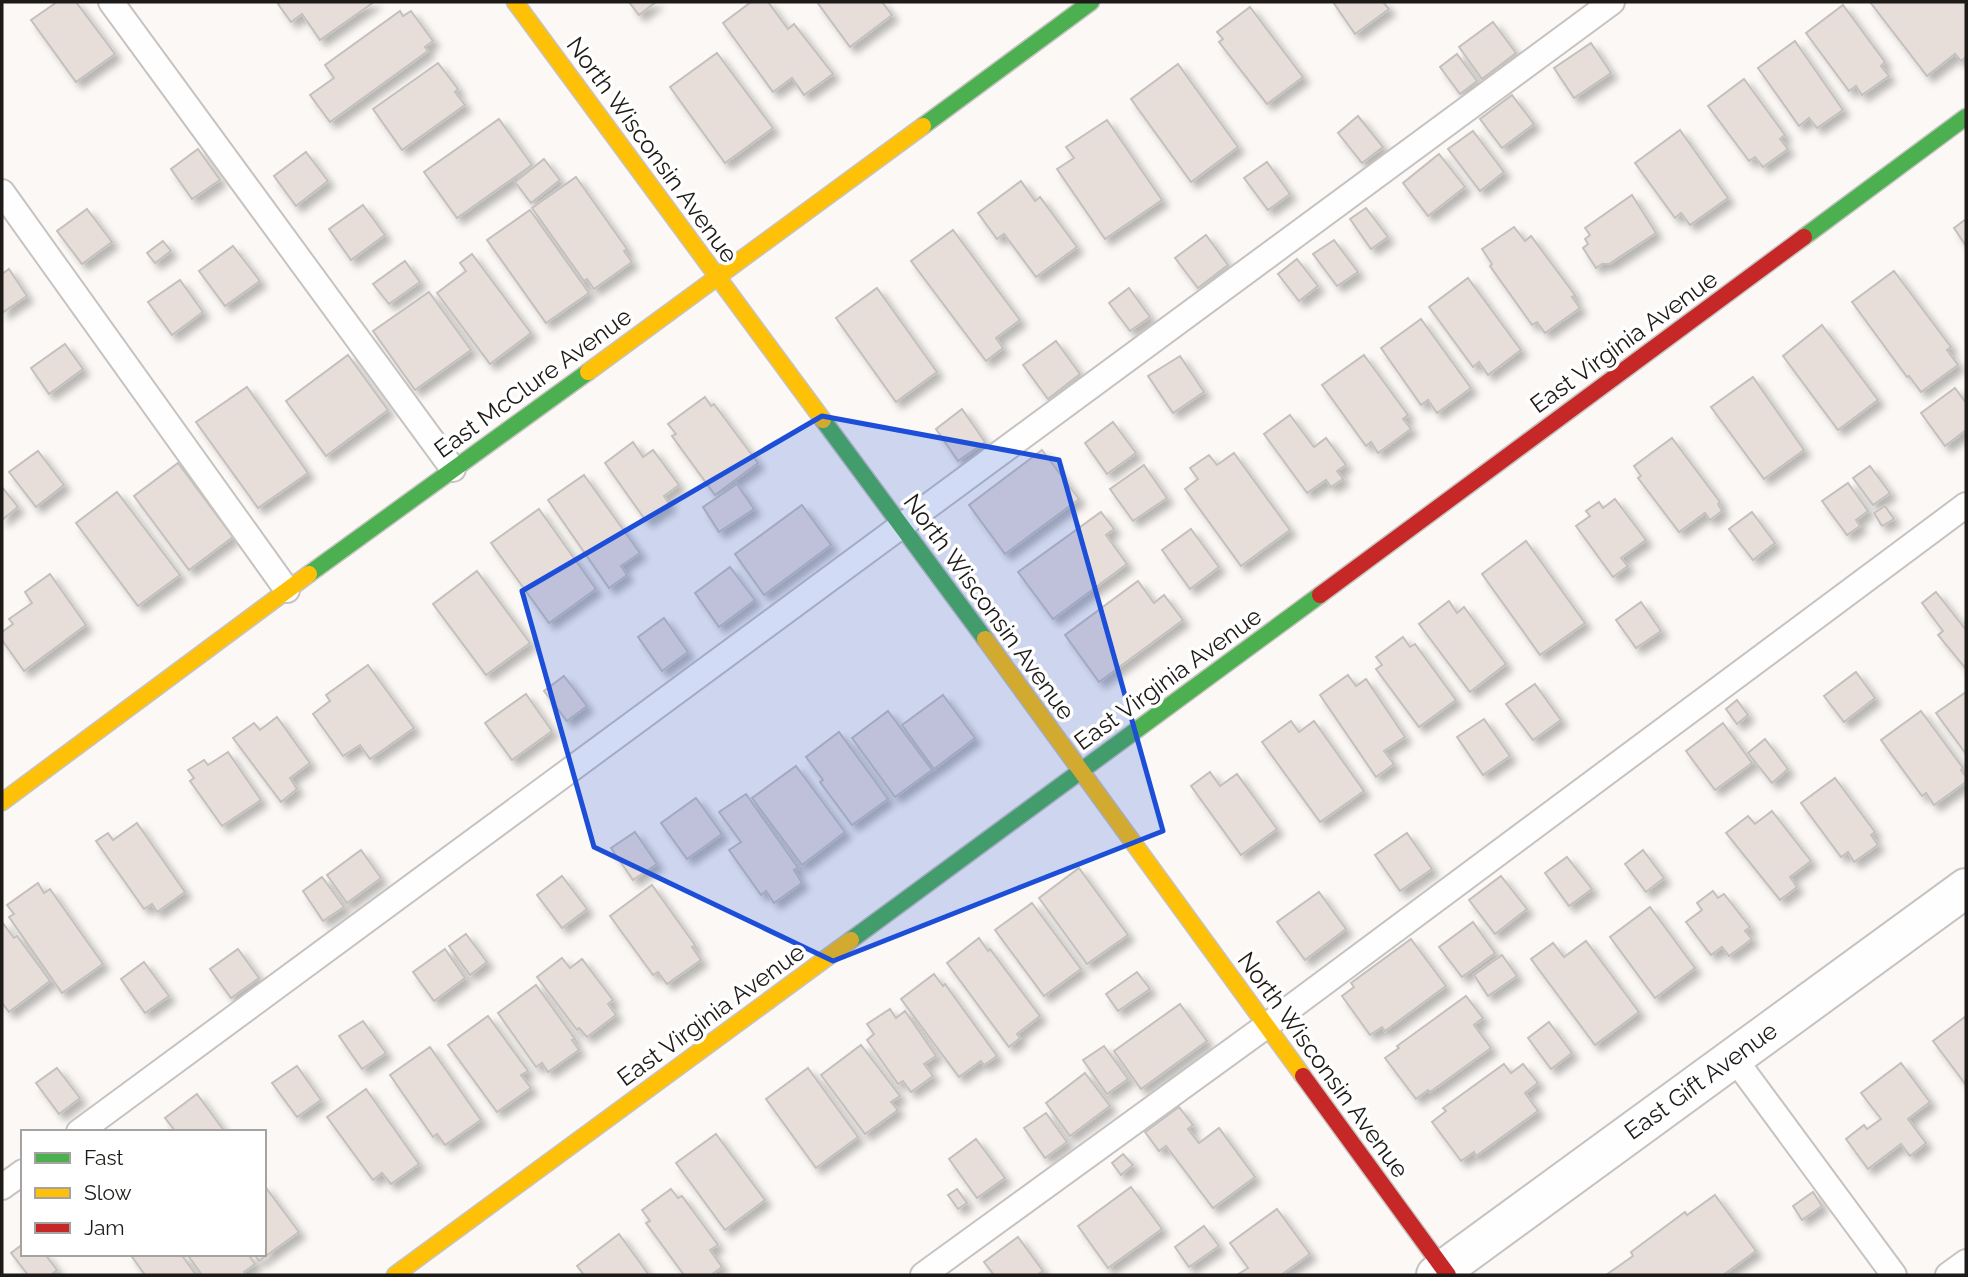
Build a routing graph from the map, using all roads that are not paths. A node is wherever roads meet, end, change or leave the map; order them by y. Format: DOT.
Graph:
graph roads {
  1 [pos="111,2"];
  2 [pos="547,2"];
  3 [pos="1091,2"];
  4 [pos="1612,2"];
  5 [pos="520,9"];
  6 [pos="1966,117"];
  7 [pos="2,192"];
  8 [pos="718,278"];
  9 [pos="453,469"];
  10 [pos="1966,505"];
  11 [pos="902,526"];
  12 [pos="287,590"];
  13 [pos="1082,771"];
  14 [pos="5,793"];
  15 [pos="1966,888"];
  16 [pos="1266,1026"];
  17 [pos="1734,1058"];
  18 [pos="82,1130"];
  19 [pos="21,1173"];
  20 [pos="2,1187"];
  21 [pos="1966,1262"];
  22 [pos="1442,1273"];
  23 [pos="395,1275"];
  24 [pos="923,1275"];
  25 [pos="1894,1275"];
  26 [pos="1948,1275"];
  1 -- 9 [label="lane"];
  2 -- 5 [label="lane"];
  3 -- 8 [label="street, East McClure Avenue"];
  4 -- 11 [label="lane"];
  5 -- 8 [label="street, North Wisconsin Avenue"];
  6 -- 13 [label="street, East Virginia Avenue"];
  7 -- 12 [label="lane"];
  8 -- 9 [label="street, East McClure Avenue"];
  8 -- 11 [label="street, North Wisconsin Avenue"];
  9 -- 12 [label="street, East McClure Avenue"];
  10 -- 16 [label="lane"];
  11 -- 13 [label="street, North Wisconsin Avenue"];
  11 -- 18 [label="lane"];
  12 -- 14 [label="street, East McClure Avenue"];
  13 -- 16 [label="street, North Wisconsin Avenue"];
  13 -- 23 [label="street, East Virginia Avenue"];
  15 -- 17 [label="street, East Gift Avenue"];
  16 -- 22 [label="street, North Wisconsin Avenue"];
  16 -- 24 [label="lane"];
  17 -- 22 [label="street, East Gift Avenue"];
  17 -- 25 [label="lane"];
  19 -- 20 [label="lane"];
  21 -- 26 [label="lane"];
}
